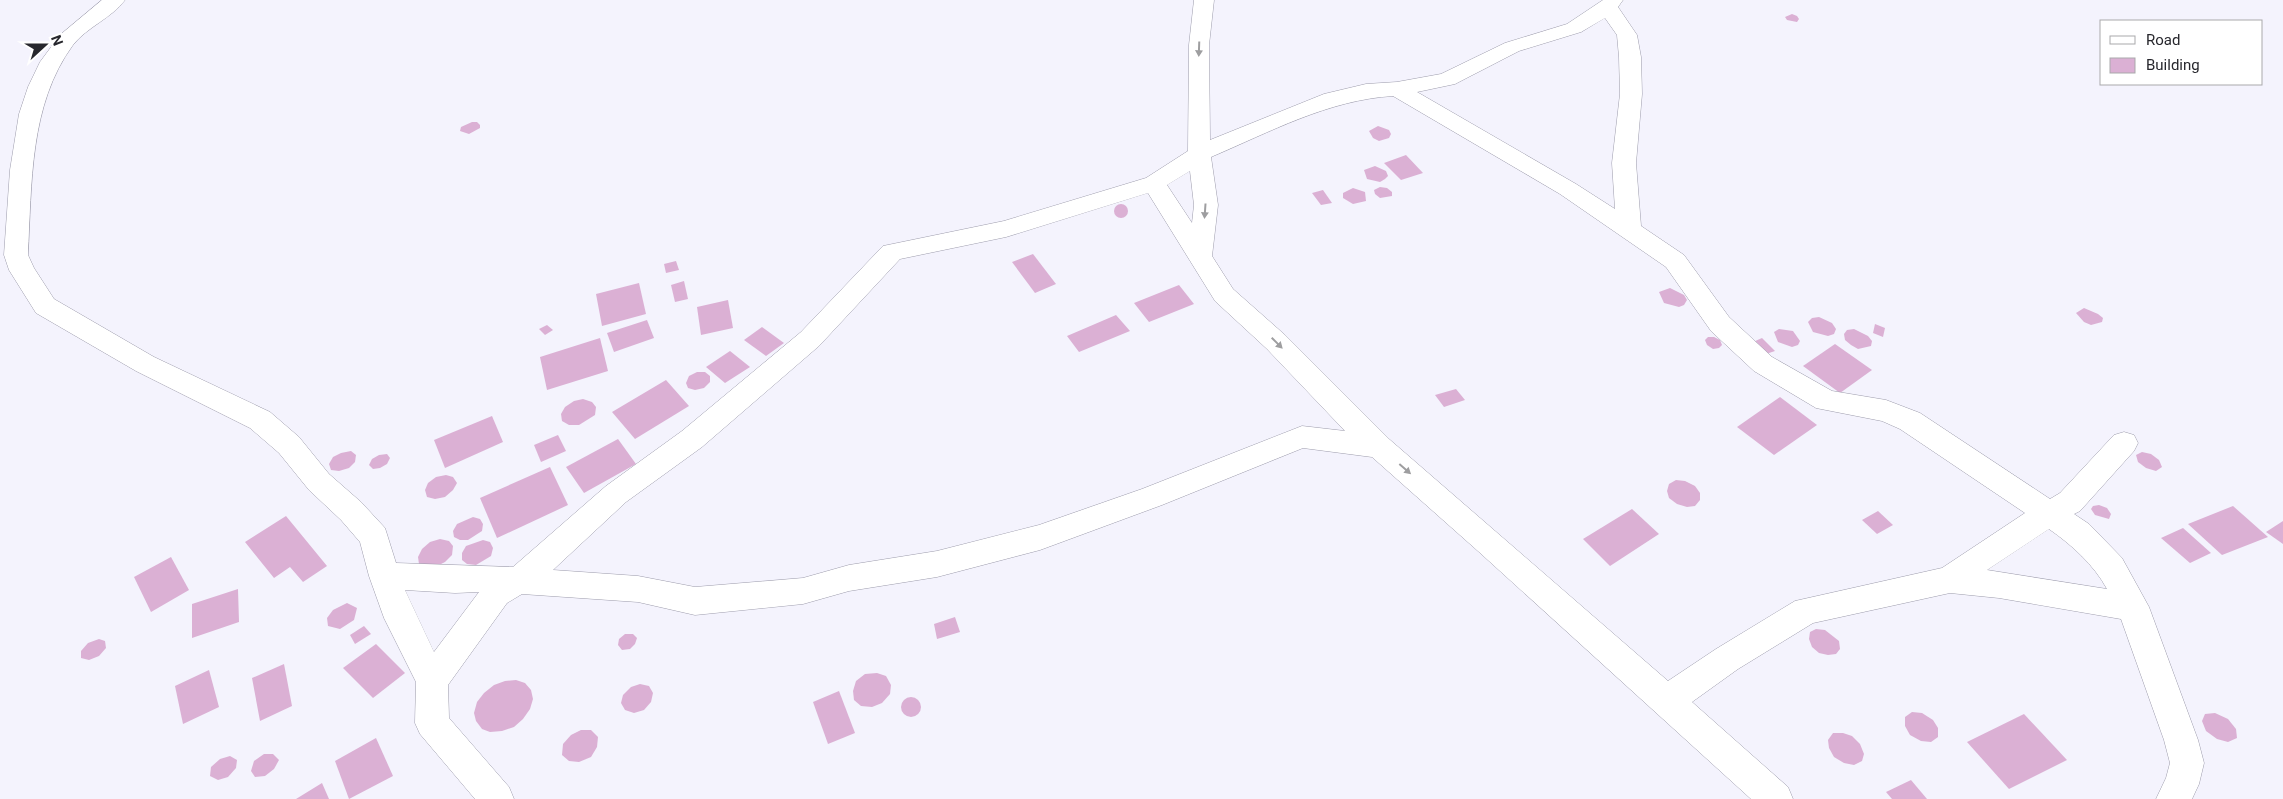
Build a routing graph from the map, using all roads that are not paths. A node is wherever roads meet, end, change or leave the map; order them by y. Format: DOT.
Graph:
graph roads {
  1 [pos="114,0"];
  2 [pos="1204,0"];
  3 [pos="1611,3"];
  4 [pos="1397,89"];
  5 [pos="1199,154"];
  6 [pos="1154,184"];
  7 [pos="1629,230"];
  8 [pos="8,254"];
  9 [pos="1200,256"];
  10 [pos="2124,443"];
  11 [pos="1379,447"];
  12 [pos="2050,514"];
  13 [pos="384,576"];
  14 [pos="520,580"];
  15 [pos="1950,580"];
  16 [pos="2133,607"];
  17 [pos="432,681"];
  18 [pos="1667,701"];
  19 [pos="497,799"];
  20 [pos="1776,799"];
  21 [pos="2173,799"];
  1 -- 8 [label="street"];
  2 -- 5 [label="street, one-way"];
  3 -- 4 [label="street"];
  3 -- 7 [label="street"];
  4 -- 5 [label="street"];
  4 -- 7 [label="street"];
  5 -- 6 [label="street"];
  5 -- 9 [label="street, one-way"];
  6 -- 9 [label="street"];
  6 -- 14 [label="street"];
  7 -- 12 [label="street"];
  8 -- 13 [label="street"];
  9 -- 11 [label="street, one-way"];
  10 -- 12 [label="street"];
  11 -- 14 [label="street"];
  11 -- 18 [label="street, one-way"];
  12 -- 15 [label="street"];
  12 -- 16 [label="street"];
  13 -- 14 [label="street"];
  13 -- 17 [label="street"];
  14 -- 17 [label="street"];
  15 -- 16 [label="street"];
  15 -- 18 [label="street"];
  16 -- 21 [label="street"];
  17 -- 19 [label="street"];
  18 -- 20 [label="street"];
}
